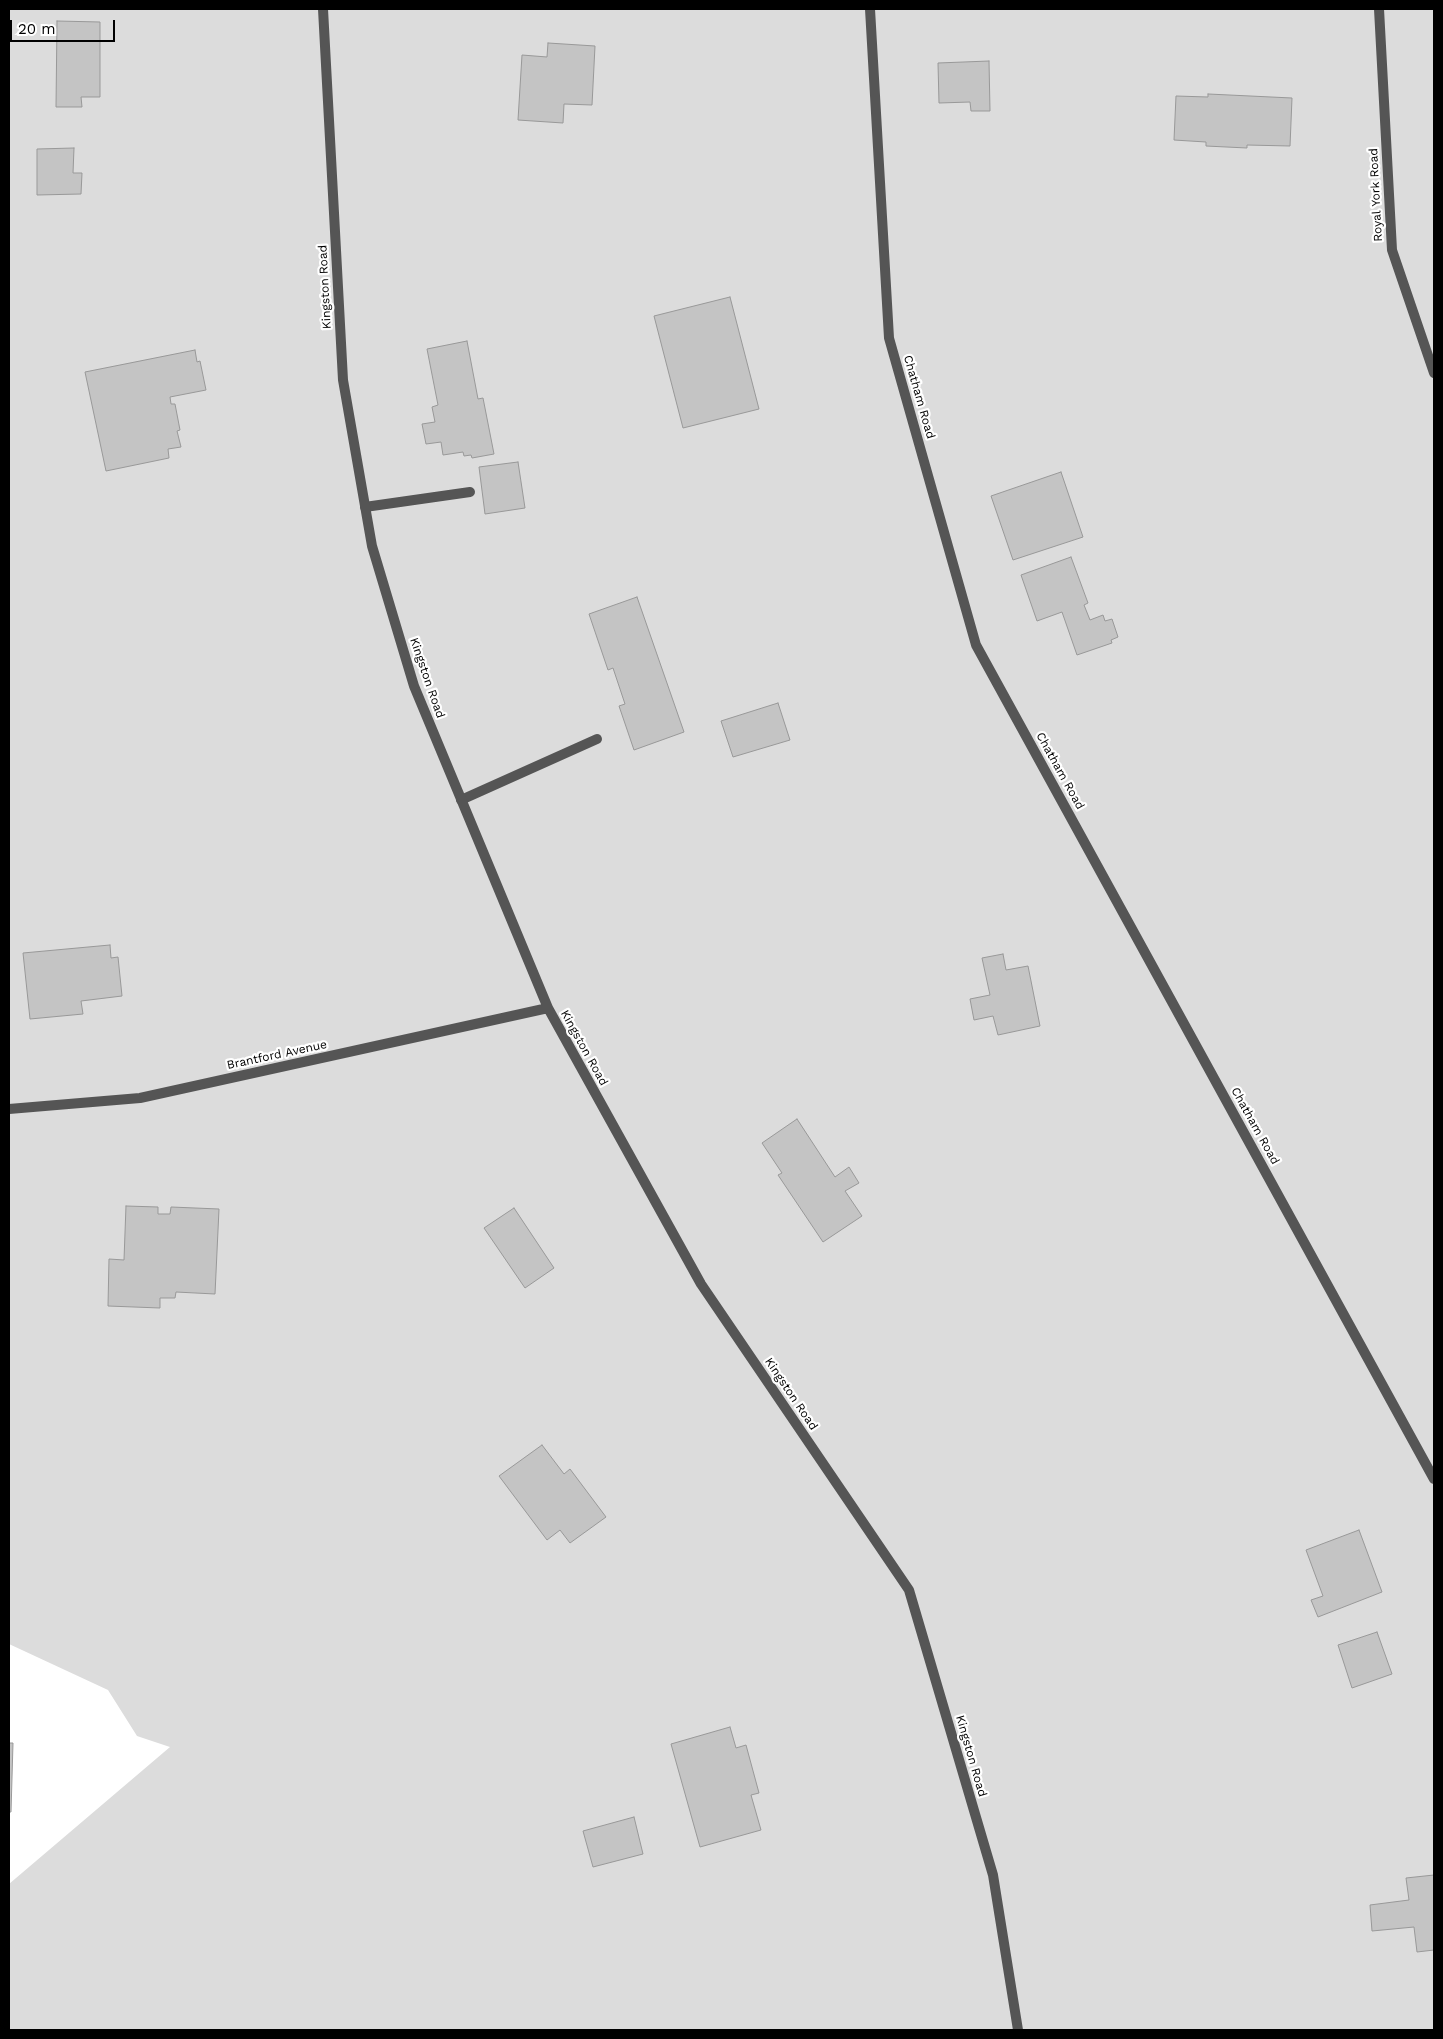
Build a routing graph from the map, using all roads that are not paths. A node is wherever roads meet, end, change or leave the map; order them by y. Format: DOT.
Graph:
graph roads {
  1 [pos="323,9"];
  2 [pos="870,9"];
  3 [pos="1379,9"];
  4 [pos="1434,373"];
  5 [pos="470,492"];
  6 [pos="365,507"];
  7 [pos="596,740"];
  8 [pos="461,800"];
  9 [pos="548,1008"];
  10 [pos="9,1109"];
  11 [pos="1434,1479"];
  12 [pos="1018,2030"];
  1 -- 6 [label="street, Kingston Road"];
  2 -- 11 [label="street, Chatham Road"];
  3 -- 4 [label="street, Royal York Road"];
  5 -- 6 [label="street"];
  6 -- 8 [label="street, Kingston Road"];
  7 -- 8 [label="street"];
  8 -- 9 [label="street, Kingston Road"];
  9 -- 10 [label="street, Brantford Avenue"];
  9 -- 12 [label="street, Kingston Road"];
}
